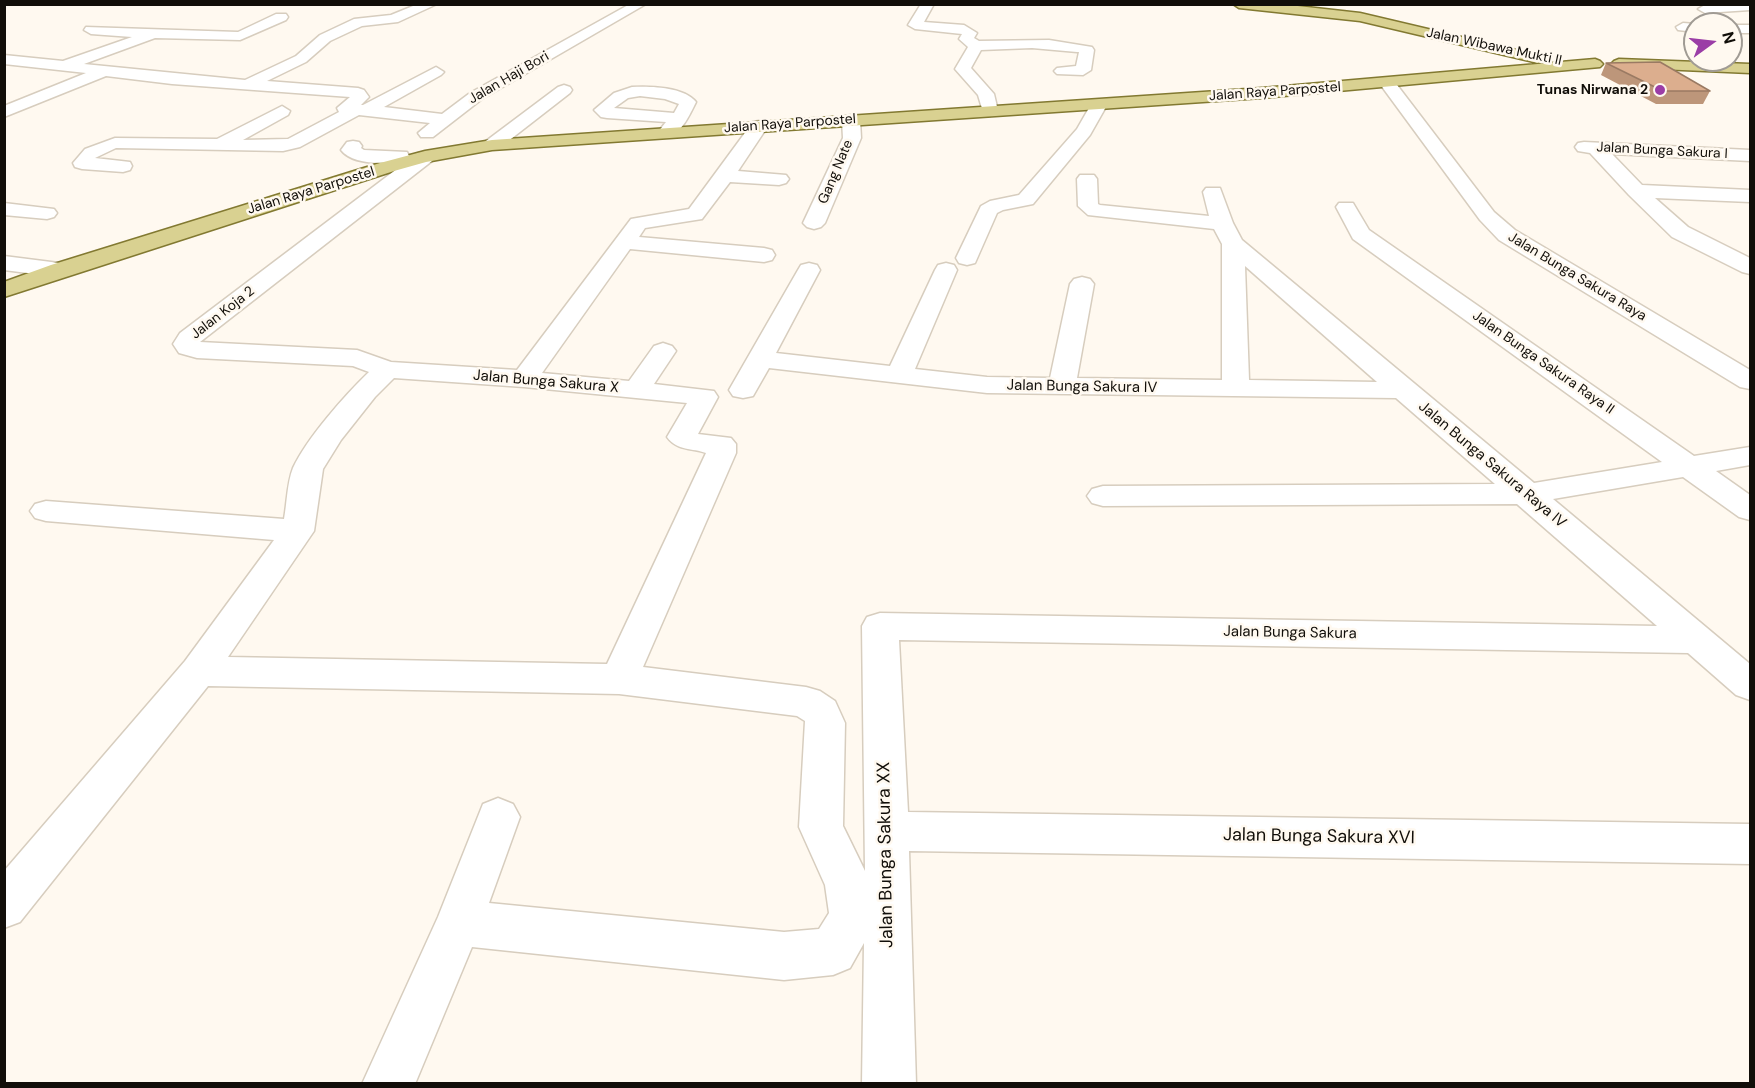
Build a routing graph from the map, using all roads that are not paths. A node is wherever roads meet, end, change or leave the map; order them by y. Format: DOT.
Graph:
graph roads {
  1 [pos="431,4"];
  2 [pos="640,4"];
  3 [pos="928,4"];
  4 [pos="1239,4"];
  5 [pos="1745,7"];
  6 [pos="1317,8"];
  7 [pos="1705,9"];
  8 [pos="281,17"];
  9 [pos="91,30"];
  10 [pos="154,34"];
  11 [pos="257,34"];
  12 [pos="279,36"];
  13 [pos="302,37"];
  14 [pos="325,39"];
  15 [pos="976,45"];
  16 [pos="108,51"];
  17 [pos="143,54"];
  18 [pos="4,59"];
  19 [pos="1595,64"];
  20 [pos="61,67"];
  21 [pos="220,68"];
  22 [pos="1750,69"];
  23 [pos="1062,71"];
  24 [pos="101,72"];
  25 [pos="436,72"];
  26 [pos="194,81"];
  27 [pos="1398,83"];
  28 [pos="248,85"];
  29 [pos="564,90"];
  30 [pos="1099,105"];
  31 [pos="282,111"];
  32 [pos="360,111"];
  33 [pos="990,111"];
  34 [pos="4,112"];
  35 [pos="443,119"];
  36 [pos="851,120"];
  37 [pos="759,126"];
  38 [pos="1441,140"];
  39 [pos="222,144"];
  40 [pos="492,145"];
  41 [pos="353,146"];
  42 [pos="1573,146"];
  43 [pos="1596,148"];
  44 [pos="1750,155"];
  45 [pos="425,157"];
  46 [pos="394,161"];
  47 [pos="123,166"];
  48 [pos="725,176"];
  49 [pos="1088,179"];
  50 [pos="779,180"];
  51 [pos="1494,191"];
  52 [pos="1636,191"];
  53 [pos="1213,192"];
  54 [pos="1750,196"];
  55 [pos="1346,207"];
  56 [pos="8,211"];
  57 [pos="47,213"];
  58 [pos="1487,216"];
  59 [pos="814,223"];
  60 [pos="1228,234"];
  61 [pos="624,242"];
  62 [pos="1709,247"];
  63 [pos="1750,249"];
  64 [pos="764,255"];
  65 [pos="4,262"];
  66 [pos="1750,267"];
  67 [pos="59,270"];
  68 [pos="809,270"];
  69 [pos="1082,284"];
  70 [pos="4,290"];
  71 [pos="663,351"];
  72 [pos="762,358"];
  73 [pos="1750,362"];
  74 [pos="387,370"];
  75 [pos="899,375"];
  76 [pos="524,379"];
  77 [pos="1750,381"];
  78 [pos="1062,387"];
  79 [pos="1236,388"];
  80 [pos="743,390"];
  81 [pos="1404,390"];
  82 [pos="636,391"];
  83 [pos="1750,456"];
  84 [pos="1688,466"];
  85 [pos="1527,494"];
  86 [pos="1103,496"];
  87 [pos="1750,510"];
  88 [pos="46,511"];
  89 [pos="298,531"];
  90 [pos="880,626"];
  91 [pos="1700,640"];
  92 [pos="198,671"];
  93 [pos="619,679"];
  94 [pos="1750,685"];
  95 [pos="498,817"];
  96 [pos="887,831"];
  97 [pos="1750,844"];
  98 [pos="4,906"];
  99 [pos="459,923"];
  100 [pos="388,1083"];
  101 [pos="889,1083"];
  1 -- 14 [label="street"];
  2 -- 35 [label="street, Jalan Haji Bori"];
  3 -- 15 [label="street"];
  4 -- 6 [label="main road, Jalan Wibawa Mukti II"];
  5 -- 7 [label="street"];
  6 -- 19 [label="main road, Jalan Wibawa Mukti II"];
  8 -- 10 [label="street"];
  9 -- 10 [label="street"];
  10 -- 16 [label="street"];
  11 -- 12 [label="street"];
  13 -- 14 [label="street"];
  14 -- 28 [label="street"];
  15 -- 23 [label="street"];
  15 -- 33 [label="street"];
  16 -- 17 [label="street"];
  16 -- 20 [label="street"];
  18 -- 20 [label="street"];
  19 -- 22 [label="main road, Jalan Wibawa Mukti II"];
  19 -- 27 [label="main road, Jalan Raya Parpostel"];
  20 -- 24 [label="street"];
  21 -- 26 [label="street"];
  24 -- 26 [label="street"];
  24 -- 34 [label="street"];
  25 -- 32 [label="street"];
  26 -- 28 [label="street"];
  27 -- 30 [label="main road, Jalan Raya Parpostel"];
  27 -- 38 [label="street, Jalan Bunga Sakura Raya"];
  28 -- 32 [label="street"];
  29 -- 40 [label="street"];
  30 -- 33 [label="main road, Jalan Raya Parpostel"];
  30 -- 75 [label="street"];
  31 -- 39 [label="street"];
  32 -- 35 [label="street"];
  32 -- 39 [label="street"];
  33 -- 36 [label="main road, Jalan Raya Parpostel"];
  35 -- 46 [label="street, Jalan Haji Bori"];
  36 -- 37 [label="main road, Jalan Raya Parpostel"];
  36 -- 59 [label="street, Gang Nate"];
  37 -- 40 [label="main road, Jalan Raya Parpostel"];
  37 -- 48 [label="street"];
  38 -- 51 [label="street, Jalan Bunga Sakura Raya"];
  38 -- 58 [label="street, Jalan Bunga Sakura Raya"];
  39 -- 47 [label="street"];
  40 -- 45 [label="main road, Jalan Raya Parpostel"];
  41 -- 46 [label="street"];
  42 -- 43 [label="street, Jalan Bunga Sakura I"];
  43 -- 44 [label="street, Jalan Bunga Sakura I"];
  43 -- 52 [label="street"];
  45 -- 46 [label="main road, Jalan Raya Parpostel"];
  45 -- 74 [label="street, Jalan Koja 2"];
  46 -- 67 [label="main road, Jalan Raya Parpostel"];
  48 -- 50 [label="street"];
  48 -- 61 [label="street"];
  49 -- 60 [label="street"];
  52 -- 54 [label="street"];
  52 -- 62 [label="street"];
  53 -- 60 [label="street"];
  55 -- 84 [label="street, Jalan Bunga Sakura Raya II"];
  56 -- 57 [label="street"];
  58 -- 73 [label="street, Jalan Bunga Sakura Raya"];
  58 -- 77 [label="street, Jalan Bunga Sakura Raya"];
  60 -- 79 [label="street"];
  60 -- 81 [label="street, Jalan Bunga Sakura Raya IV"];
  61 -- 64 [label="street"];
  61 -- 76 [label="street"];
  62 -- 63 [label="street"];
  62 -- 66 [label="street"];
  65 -- 67 [label="street"];
  67 -- 70 [label="main road, Jalan Raya Parpostel"];
  68 -- 72 [label="street"];
  69 -- 78 [label="street"];
  71 -- 82 [label="street"];
  72 -- 75 [label="street, Jalan Bunga Sakura IV"];
  72 -- 80 [label="street"];
  74 -- 76 [label="street, Jalan Bunga Sakura X"];
  74 -- 89 [label="street"];
  75 -- 78 [label="street, Jalan Bunga Sakura IV"];
  76 -- 82 [label="street, Jalan Bunga Sakura X"];
  78 -- 79 [label="street, Jalan Bunga Sakura IV"];
  79 -- 81 [label="street, Jalan Bunga Sakura IV"];
  81 -- 85 [label="street, Jalan Bunga Sakura Raya IV"];
  82 -- 93 [label="street, Jalan Bunga Sakura X"];
  83 -- 84 [label="street"];
  84 -- 85 [label="street"];
  84 -- 87 [label="street, Jalan Bunga Sakura Raya II"];
  85 -- 86 [label="street"];
  85 -- 91 [label="street, Jalan Bunga Sakura Raya IV"];
  88 -- 89 [label="street"];
  89 -- 92 [label="street"];
  90 -- 91 [label="street, Jalan Bunga Sakura"];
  90 -- 96 [label="street, Jalan Bunga Sakura XX"];
  91 -- 94 [label="street, Jalan Bunga Sakura Raya IV"];
  92 -- 93 [label="street"];
  92 -- 98 [label="street"];
  93 -- 99 [label="street"];
  95 -- 99 [label="street"];
  96 -- 97 [label="street, Jalan Bunga Sakura XVI"];
  96 -- 101 [label="street, Jalan Bunga Sakura XX"];
  99 -- 100 [label="street"];
}
